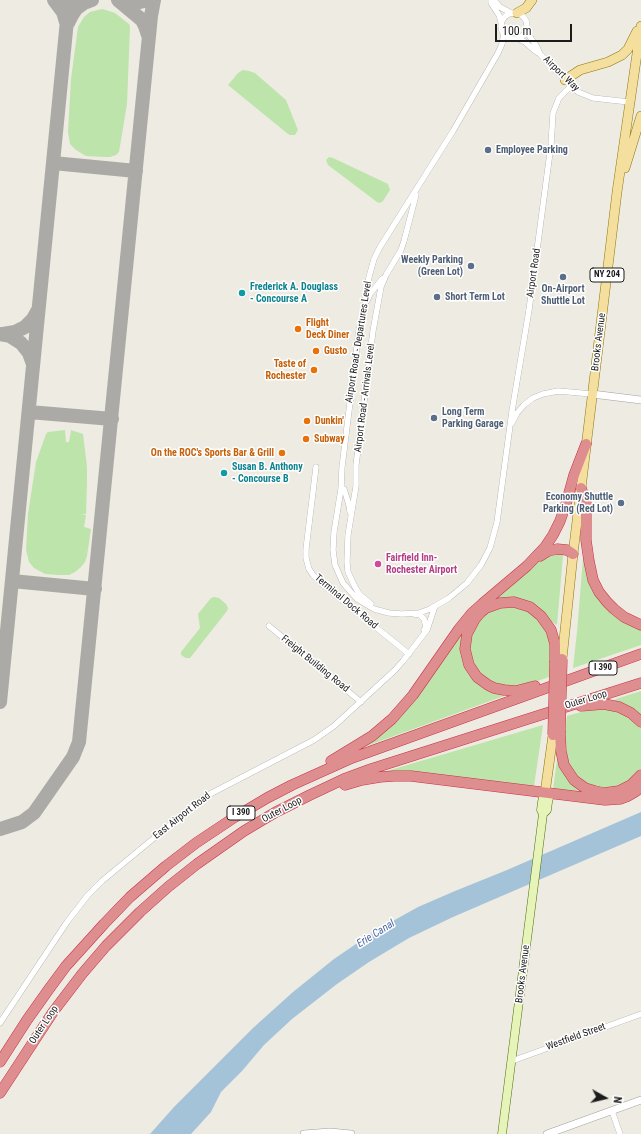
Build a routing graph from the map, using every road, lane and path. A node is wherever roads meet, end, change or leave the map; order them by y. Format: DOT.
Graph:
graph roads {
  1 [pos="491,0"];
  2 [pos="494,0"];
  3 [pos="532,0"];
  4 [pos="514,13"];
  5 [pos="641,21"];
  6 [pos="501,22"];
  7 [pos="641,26"];
  8 [pos="526,28"];
  9 [pos="504,34"];
  10 [pos="517,38"];
  11 [pos="540,54"];
  12 [pos="568,83"];
  13 [pos="629,102"];
  14 [pos="641,116"];
  15 [pos="421,184"];
  16 [pos="617,192"];
  17 [pos="391,267"];
  18 [pos="365,304"];
  19 [pos="592,394"];
  20 [pos="641,400"];
  21 [pos="509,433"];
  22 [pos="586,444"];
  23 [pos="316,467"];
  24 [pos="581,488"];
  25 [pos="343,489"];
  26 [pos="349,530"];
  27 [pos="574,554"];
  28 [pos="527,566"];
  29 [pos="435,606"];
  30 [pos="381,611"];
  31 [pos="414,614"];
  32 [pos="641,625"];
  33 [pos="269,626"];
  34 [pos="422,636"];
  35 [pos="409,654"];
  36 [pos="641,654"];
  37 [pos="559,660"];
  38 [pos="566,681"];
  39 [pos="641,683"];
  40 [pos="361,702"];
  41 [pos="567,706"];
  42 [pos="641,722"];
  43 [pos="557,733"];
  44 [pos="641,775"];
  45 [pos="641,787"];
  46 [pos="276,793"];
  47 [pos="545,793"];
  48 [pos="276,812"];
  49 [pos="641,1014"];
  50 [pos="0,1023"];
  51 [pos="512,1060"];
  52 [pos="0,1062"];
  53 [pos="0,1093"];
  54 [pos="641,1100"];
  55 [pos="612,1111"];
  56 [pos="304,1134"];
  57 [pos="351,1134"];
  58 [pos="502,1134"];
  59 [pos="546,1134"];
  60 [pos="620,1134"];
  1 -- 6 [label="street"];
  2 -- 4 [label="street"];
  3 -- 4 [label="main road"];
  4 -- 6 [label="street"];
  4 -- 8 [label="street"];
  5 -- 12 [label="main road"];
  6 -- 9 [label="street"];
  7 -- 13 [label="main road, Brooks Avenue / NY 204"];
  8 -- 10 [label="street"];
  8 -- 11 [label="street, Airport Way"];
  9 -- 10 [label="street"];
  9 -- 15 [label="street"];
  10 -- 11 [label="street, Airport Way"];
  11 -- 12 [label="street, Airport Way"];
  12 -- 13 [label="street, Airport Way"];
  12 -- 21 [label="street, Airport Road"];
  13 -- 16 [label="main road, Brooks Avenue / NY 204"];
  14 -- 16 [label="main road"];
  15 -- 17 [label="street, Airport Road - Arrivals Level"];
  15 -- 18 [label="street, Airport Road - Departures Level"];
  16 -- 19 [label="main road, Brooks Avenue / NY 204"];
  17 -- 18 [label="street, Airport Road - Arrivals Level"];
  17 -- 26 [label="street, Airport Road - Arrivals Level"];
  18 -- 25 [label="street, Airport Road - Departures Level"];
  19 -- 20 [label="street"];
  19 -- 21 [label="street, Airport Road"];
  19 -- 22 [label="main road, Brooks Avenue / NY 204"];
  21 -- 29 [label="street, Airport Road"];
  22 -- 24 [label="main road, Brooks Avenue / NY 204"];
  22 -- 28 [label="highway"];
  23 -- 35 [label="street, Terminal Dock Road"];
  24 -- 27 [label="main road, Brooks Avenue / NY 204"];
  24 -- 32 [label="highway"];
  25 -- 26 [label="street, Airport Road - Arrivals Level"];
  25 -- 30 [label="street, Airport Road - Departures Level"];
  26 -- 30 [label="street, Airport Road - Arrivals Level"];
  27 -- 28 [label="highway"];
  27 -- 37 [label="main road, Brooks Avenue / NY 204"];
  28 -- 46 [label="highway"];
  29 -- 31 [label="street, Airport Road"];
  29 -- 34 [label="street, East Airport Road"];
  30 -- 31 [label="street, Airport Road"];
  31 -- 34 [label="street"];
  33 -- 40 [label="street, Freight Building Road"];
  34 -- 35 [label="street, East Airport Road"];
  35 -- 40 [label="street, East Airport Road"];
  36 -- 38 [label="highway, Outer Loop / I 390"];
  37 -- 38 [label="highway"];
  37 -- 43 [label="highway, bridge"];
  38 -- 46 [label="highway, Outer Loop / I 390"];
  39 -- 41 [label="highway, Outer Loop / I 390"];
  40 -- 50 [label="street, East Airport Road"];
  41 -- 42 [label="highway"];
  41 -- 48 [label="highway, Outer Loop / I 390"];
  43 -- 44 [label="highway"];
  43 -- 47 [label="main road, Brooks Avenue"];
  45 -- 47 [label="highway"];
  46 -- 52 [label="highway, Outer Loop / I 390"];
  47 -- 48 [label="highway"];
  47 -- 51 [label="main road, Brooks Avenue"];
  48 -- 53 [label="highway, Outer Loop / I 390"];
  49 -- 51 [label="street, Westfield Street"];
  51 -- 58 [label="main road, Brooks Avenue"];
  54 -- 55 [label="street"];
  55 -- 59 [label="street"];
  55 -- 60 [label="street"];
  56 -- 57 [label="street"];
}
